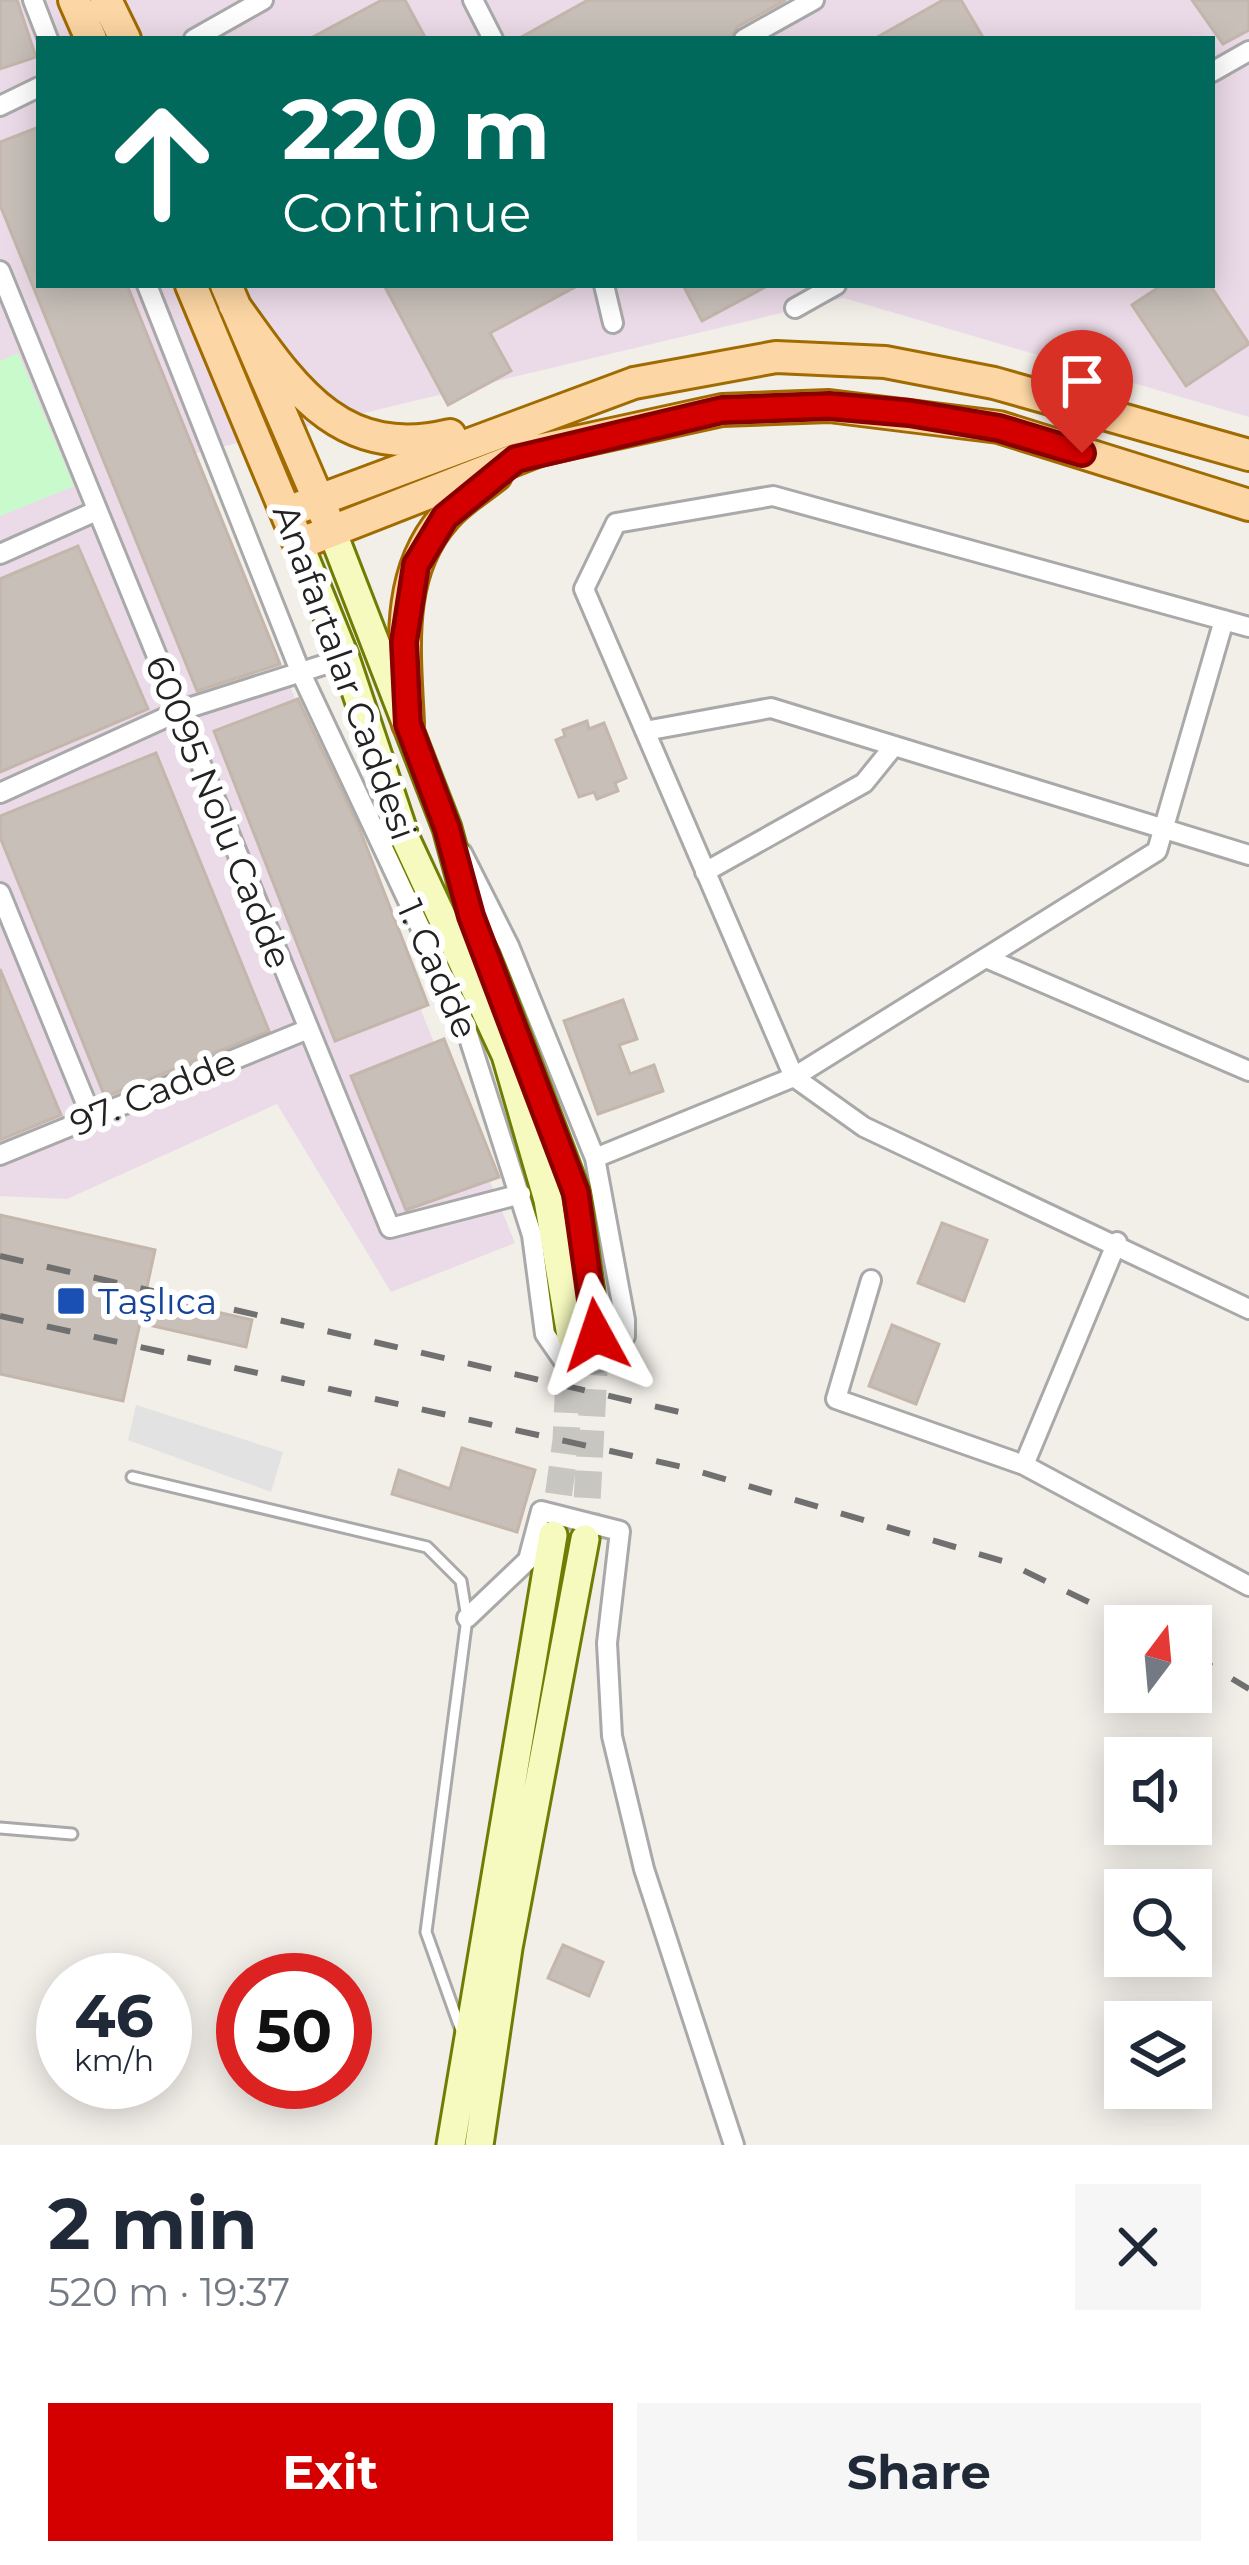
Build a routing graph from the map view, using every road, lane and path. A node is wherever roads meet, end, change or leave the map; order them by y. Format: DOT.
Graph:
graph roads {
  1 [pos="32,0"];
  2 [pos="74,0"];
  3 [pos="106,0"];
  4 [pos="263,0"];
  5 [pos="473,0"];
  6 [pos="814,0"];
  7 [pos="47,36"];
  8 [pos="90,36"];
  9 [pos="124,36"];
  10 [pos="199,36"];
  11 [pos="492,36"];
  12 [pos="748,36"];
  13 [pos="1249,51"];
  14 [pos="1215,70"];
  15 [pos="36,88"];
  16 [pos="0,106"];
  17 [pos="0,271"];
  18 [pos="147,288"];
  19 [pos="192,288"];
  20 [pos="605,288"];
  21 [pos="831,288"];
  22 [pos="230,295"];
  23 [pos="795,308"];
  24 [pos="613,323"];
  25 [pos="509,425"];
  26 [pos="1249,455"];
  27 [pos="516,459"];
  28 [pos="319,500"];
  29 [pos="1249,505"];
  30 [pos="94,512"];
  31 [pos="287,512"];
  32 [pos="332,532"];
  33 [pos="299,544"];
  34 [pos="0,554"];
  35 [pos="1224,620"];
  36 [pos="1249,627"];
  37 [pos="345,658"];
  38 [pos="300,670"];
  39 [pos="182,710"];
  40 [pos="408,724"];
  41 [pos="645,730"];
  42 [pos="894,746"];
  43 [pos="0,793"];
  44 [pos="447,828"];
  45 [pos="1163,830"];
  46 [pos="1249,855"];
  47 [pos="705,872"];
  48 [pos="0,892"];
  49 [pos="986,958"];
  50 [pos="306,1030"];
  51 [pos="1248,1071"];
  52 [pos="794,1077"];
  53 [pos="92,1118"];
  54 [pos="0,1155"];
  55 [pos="595,1158"];
  56 [pos="520,1194"];
  57 [pos="1117,1242"];
  58 [pos="871,1280"];
  59 [pos="1249,1309"];
  60 [pos="1024,1465"];
  61 [pos="133,1477"];
  62 [pos="553,1535"];
  63 [pos="586,1539"];
  64 [pos="1249,1586"];
  65 [pos="467,1618"];
  66 [pos="0,1828"];
  67 [pos="72,1834"];
  68 [pos="468,2049"];
  69 [pos="452,2145"];
  70 [pos="478,2145"];
  71 [pos="734,2145"];
  1 -- 7 [label="street"];
  2 -- 8 [label="main road"];
  3 -- 9 [label="main road"];
  4 -- 10 [label="street"];
  5 -- 11 [label="street"];
  6 -- 12 [label="street"];
  13 -- 14 [label="street"];
  15 -- 16 [label="street"];
  17 -- 30 [label="street, 60095 Nolu Cadde"];
  18 -- 38 [label="street, 1. Cadde"];
  19 -- 31 [label="main road, Anafartalar Caddesi"];
  20 -- 24 [label="street"];
  21 -- 23 [label="street"];
  22 -- 25 [label="main road"];
  22 -- 28 [label="main road, Anafartalar Caddesi"];
  25 -- 26 [label="main road"];
  25 -- 28 [label="main road"];
  27 -- 29 [label="main road"];
  27 -- 32 [label="main road"];
  27 -- 40 [label="main road"];
  28 -- 31 [label="main road"];
  28 -- 32 [label="main road, Anafartalar Caddesi"];
  30 -- 34 [label="street"];
  30 -- 39 [label="street, 60095 Nolu Cadde"];
  31 -- 33 [label="main road, Anafartalar Caddesi"];
  32 -- 33 [label="main road"];
  32 -- 40 [label="main road, Anafartalar Caddesi"];
  33 -- 37 [label="main road, Anafartalar Caddesi"];
  35 -- 36 [label="street"];
  35 -- 41 [label="street"];
  35 -- 45 [label="street"];
  37 -- 38 [label="street"];
  37 -- 44 [label="main road, Anafartalar Caddesi"];
  38 -- 39 [label="street"];
  38 -- 56 [label="street, 1. Cadde"];
  39 -- 43 [label="street"];
  39 -- 50 [label="street, 60095 Nolu Cadde"];
  40 -- 44 [label="main road, Anafartalar Caddesi"];
  41 -- 42 [label="street"];
  41 -- 47 [label="street"];
  42 -- 45 [label="street"];
  42 -- 47 [label="street"];
  44 -- 55 [label="street"];
  45 -- 46 [label="street"];
  45 -- 49 [label="street"];
  47 -- 52 [label="street"];
  48 -- 53 [label="street"];
  49 -- 51 [label="street"];
  49 -- 52 [label="street"];
  50 -- 53 [label="street, 97. Cadde"];
  50 -- 56 [label="street, 60095 Nolu Cadde"];
  52 -- 55 [label="street"];
  52 -- 57 [label="street"];
  53 -- 54 [label="street, 97. Cadde"];
  55 -- 56 [label="street, 1. Cadde"];
  57 -- 59 [label="street"];
  57 -- 60 [label="street"];
  58 -- 60 [label="street"];
  60 -- 64 [label="street"];
  61 -- 65 [label="lane"];
  62 -- 68 [label="main road"];
  63 -- 70 [label="main road"];
  65 -- 68 [label="lane"];
  65 -- 71 [label="street"];
  66 -- 67 [label="lane"];
  68 -- 69 [label="main road"];
}
